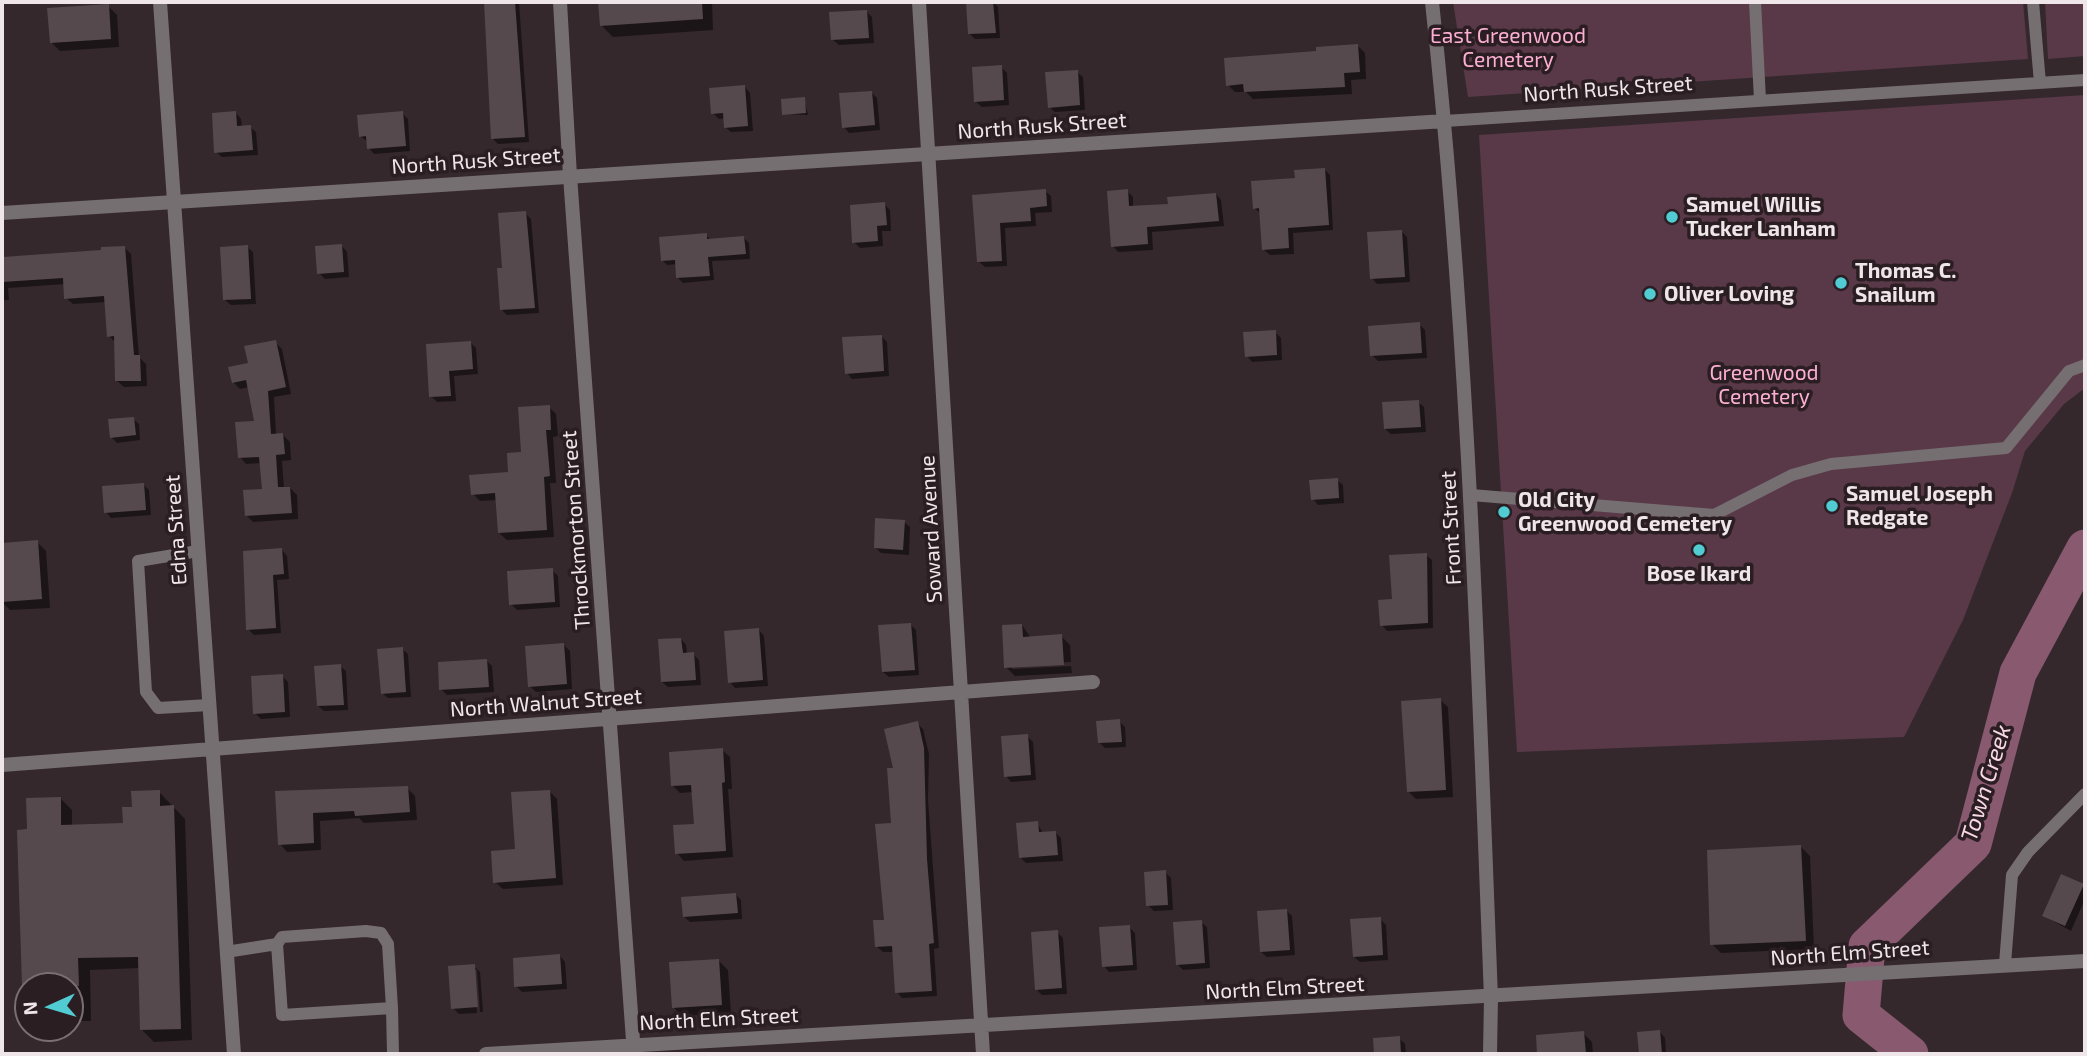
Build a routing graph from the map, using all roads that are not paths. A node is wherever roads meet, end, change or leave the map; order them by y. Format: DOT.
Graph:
graph roads {
  1 [pos="160,2"];
  2 [pos="561,2"];
  3 [pos="919,2"];
  4 [pos="1432,2"];
  5 [pos="1755,2"];
  6 [pos="2033,2"];
  7 [pos="2085,80"];
  8 [pos="2040,83"];
  9 [pos="1760,100"];
  10 [pos="1445,121"];
  11 [pos="930,155"];
  12 [pos="570,176"];
  13 [pos="174,201"];
  14 [pos="2,213"];
  15 [pos="2085,365"];
  16 [pos="1471,495"];
  17 [pos="198,551"];
  18 [pos="1093,682"];
  19 [pos="962,691"];
  20 [pos="209,705"];
  21 [pos="611,719"];
  22 [pos="211,748"];
  23 [pos="2,765"];
  24 [pos="2085,794"];
  25 [pos="276,944"];
  26 [pos="226,951"];
  27 [pos="2085,961"];
  28 [pos="2005,964"];
  29 [pos="1492,998"];
  30 [pos="392,1008"];
  31 [pos="982,1026"];
  32 [pos="634,1050"];
  33 [pos="234,1054"];
  34 [pos="393,1054"];
  35 [pos="486,1054"];
  36 [pos="983,1054"];
  37 [pos="1490,1054"];
  1 -- 13 [label="street, Edna Street"];
  2 -- 12 [label="street, Throckmorton Street"];
  3 -- 11 [label="street, Soward Avenue"];
  4 -- 10 [label="street, Front Street"];
  5 -- 9 [label="lane"];
  6 -- 8 [label="lane"];
  7 -- 8 [label="lane, North Rusk Street"];
  8 -- 9 [label="lane, North Rusk Street"];
  9 -- 10 [label="lane, North Rusk Street"];
  10 -- 11 [label="street, North Rusk Street"];
  10 -- 16 [label="street, Front Street"];
  11 -- 12 [label="street, North Rusk Street"];
  11 -- 19 [label="street, Soward Avenue"];
  12 -- 13 [label="street, North Rusk Street"];
  12 -- 21 [label="street, Throckmorton Street"];
  13 -- 14 [label="street, North Rusk Street"];
  13 -- 17 [label="street, Edna Street"];
  15 -- 16 [label="lane"];
  16 -- 29 [label="street, Front Street"];
  17 -- 20 [label="street, Edna Street"];
  17 -- 20 [label="lane"];
  18 -- 19 [label="street, North Walnut Street"];
  19 -- 21 [label="street, North Walnut Street"];
  19 -- 31 [label="street, Soward Avenue"];
  20 -- 22 [label="street, Edna Street"];
  21 -- 22 [label="street, North Walnut Street"];
  21 -- 32 [label="street, Throckmorton Street"];
  22 -- 23 [label="street, North Walnut Street"];
  22 -- 26 [label="street, Edna Street"];
  24 -- 28 [label="lane"];
  25 -- 26 [label="lane"];
  25 -- 30 [label="lane"];
  25 -- 30 [label="lane"];
  26 -- 33 [label="street, Edna Street"];
  27 -- 28 [label="street, North Elm Street"];
  28 -- 29 [label="street, North Elm Street"];
  29 -- 31 [label="street, North Elm Street"];
  29 -- 37 [label="street, Front Street"];
  30 -- 34 [label="lane"];
  31 -- 32 [label="street, North Elm Street"];
  31 -- 36 [label="street, Soward Avenue"];
  32 -- 35 [label="street, North Elm Street"];
}
